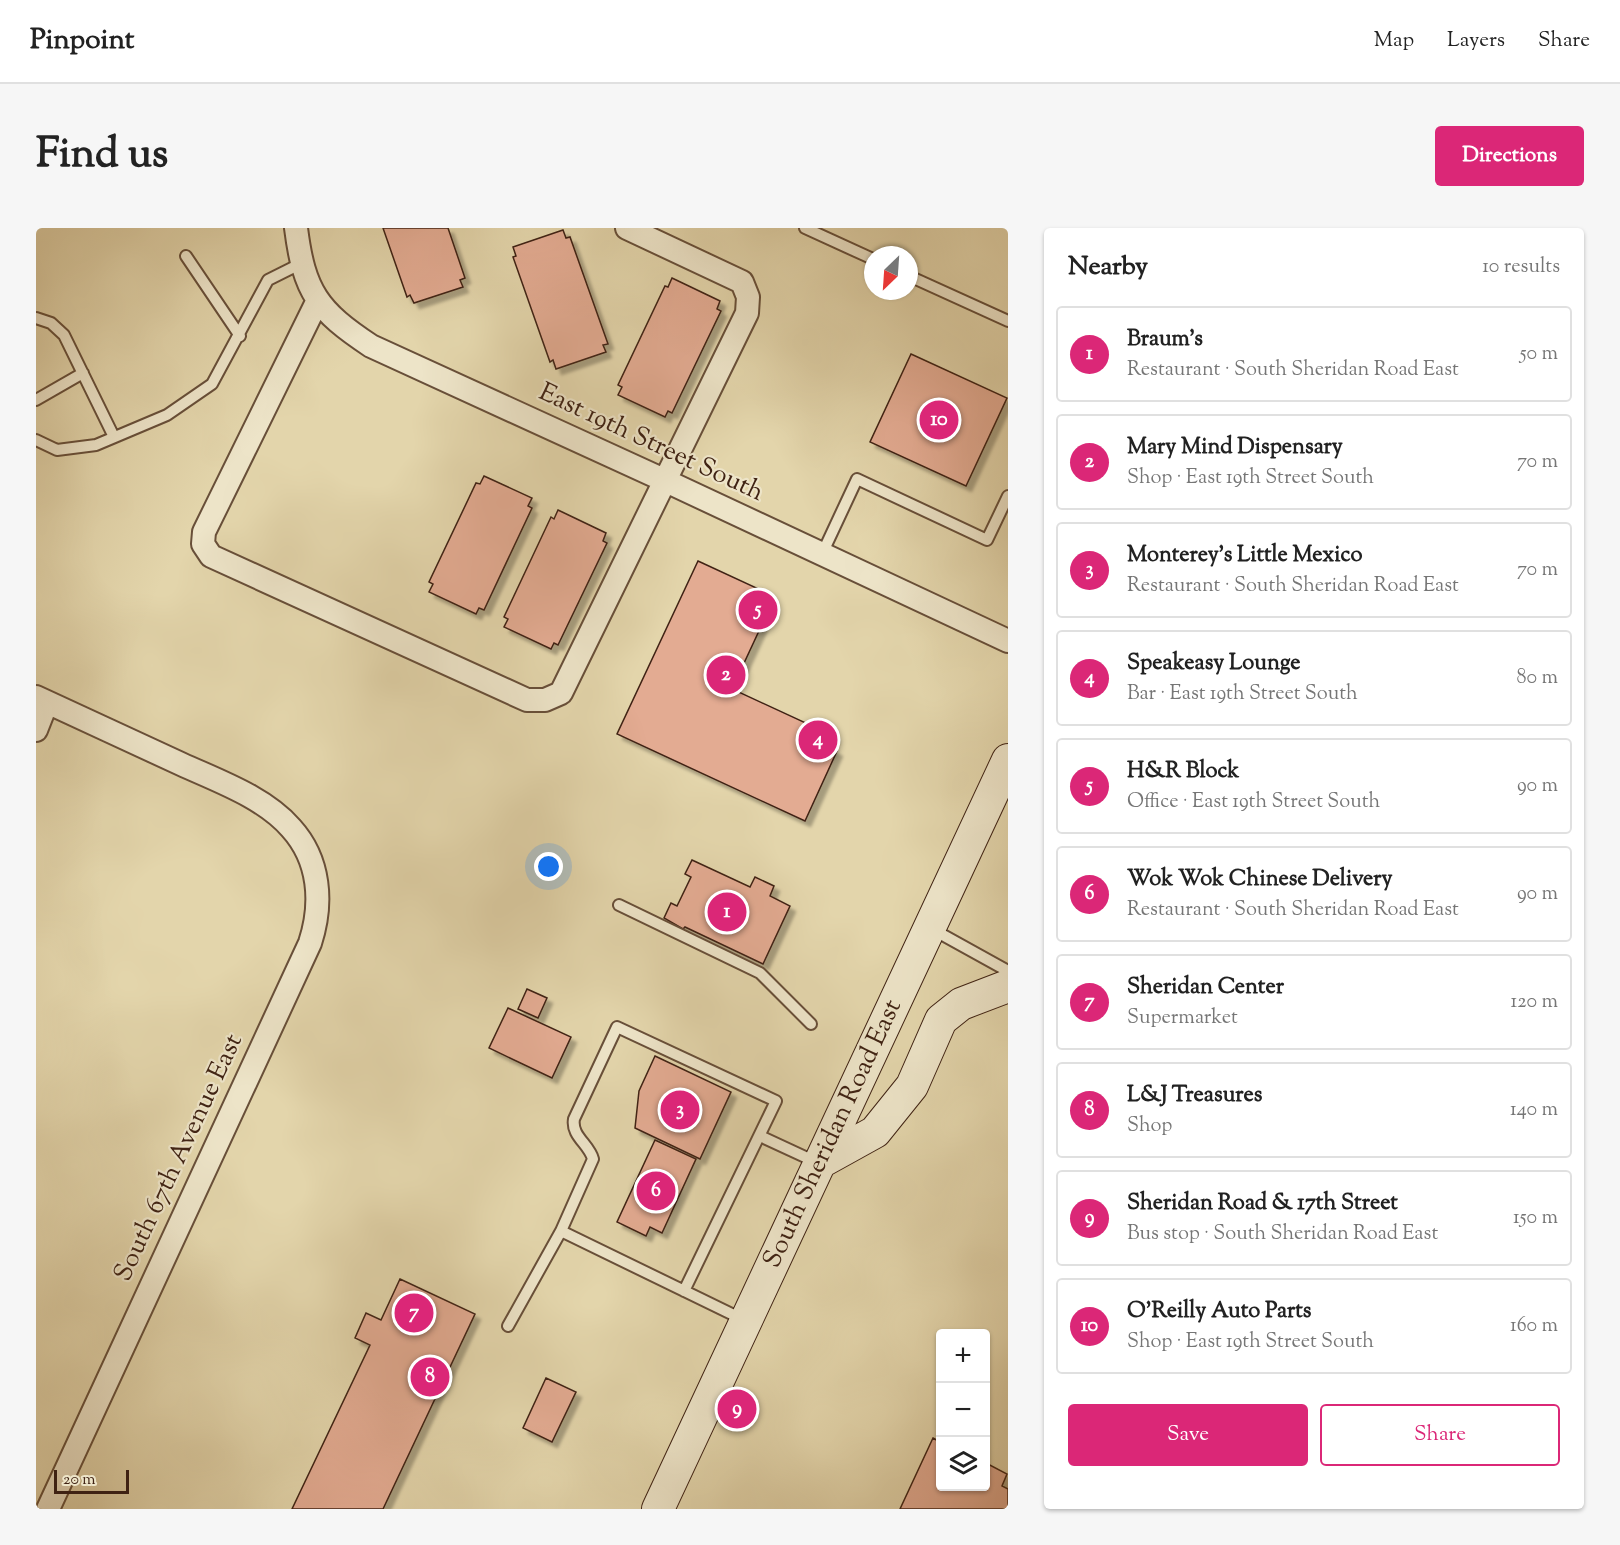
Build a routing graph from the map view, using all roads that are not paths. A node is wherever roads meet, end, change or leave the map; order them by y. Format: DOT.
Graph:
graph roads {
  1 [pos="296,228"];
  2 [pos="627,228"];
  3 [pos="805,228"];
  4 [pos="864,255"];
  5 [pos="186,256"];
  6 [pos="300,264"];
  7 [pos="918,280"];
  8 [pos="316,302"];
  9 [pos="36,318"];
  10 [pos="1008,321"];
  11 [pos="240,336"];
  12 [pos="82,373"];
  13 [pos="36,400"];
  14 [pos="114,438"];
  15 [pos="36,440"];
  16 [pos="666,481"];
  17 [pos="1008,496"];
  18 [pos="822,554"];
  19 [pos="1008,641"];
  20 [pos="42,699"];
  21 [pos="36,730"];
  22 [pos="1008,760"];
  23 [pos="619,905"];
  24 [pos="929,927"];
  25 [pos="1008,971"];
  26 [pos="1008,986"];
  27 [pos="811,1024"];
  28 [pos="760,1136"];
  29 [pos="819,1163"];
  30 [pos="561,1231"];
  31 [pos="684,1290"];
  32 [pos="745,1321"];
  33 [pos="508,1326"];
  34 [pos="48,1509"];
  35 [pos="658,1509"];
  1 -- 6 [label="street, East 19th Street South"];
  2 -- 16 [label="street"];
  3 -- 4 [label="lane"];
  5 -- 11 [label="lane"];
  6 -- 8 [label="street, East 19th Street South"];
  6 -- 11 [label="lane"];
  7 -- 10 [label="lane"];
  8 -- 16 [label="street, East 19th Street South"];
  8 -- 16 [label="street"];
  9 -- 12 [label="lane"];
  11 -- 14 [label="lane"];
  12 -- 13 [label="lane"];
  12 -- 14 [label="lane"];
  14 -- 15 [label="lane"];
  16 -- 18 [label="street, East 19th Street South"];
  17 -- 18 [label="lane"];
  18 -- 19 [label="street, East 19th Street South"];
  20 -- 21 [label="street"];
  20 -- 34 [label="street, South 67th Avenue East"];
  22 -- 24 [label="main road, South Sheridan Road East"];
  23 -- 27 [label="lane"];
  24 -- 25 [label="lane"];
  24 -- 29 [label="main road, South Sheridan Road East"];
  26 -- 29 [label="main road"];
  28 -- 29 [label="lane"];
  28 -- 30 [label="lane"];
  28 -- 31 [label="lane"];
  29 -- 32 [label="main road, South Sheridan Road East"];
  30 -- 31 [label="lane"];
  30 -- 33 [label="lane"];
  31 -- 32 [label="lane"];
  32 -- 35 [label="main road, South Sheridan Road East"];
}
